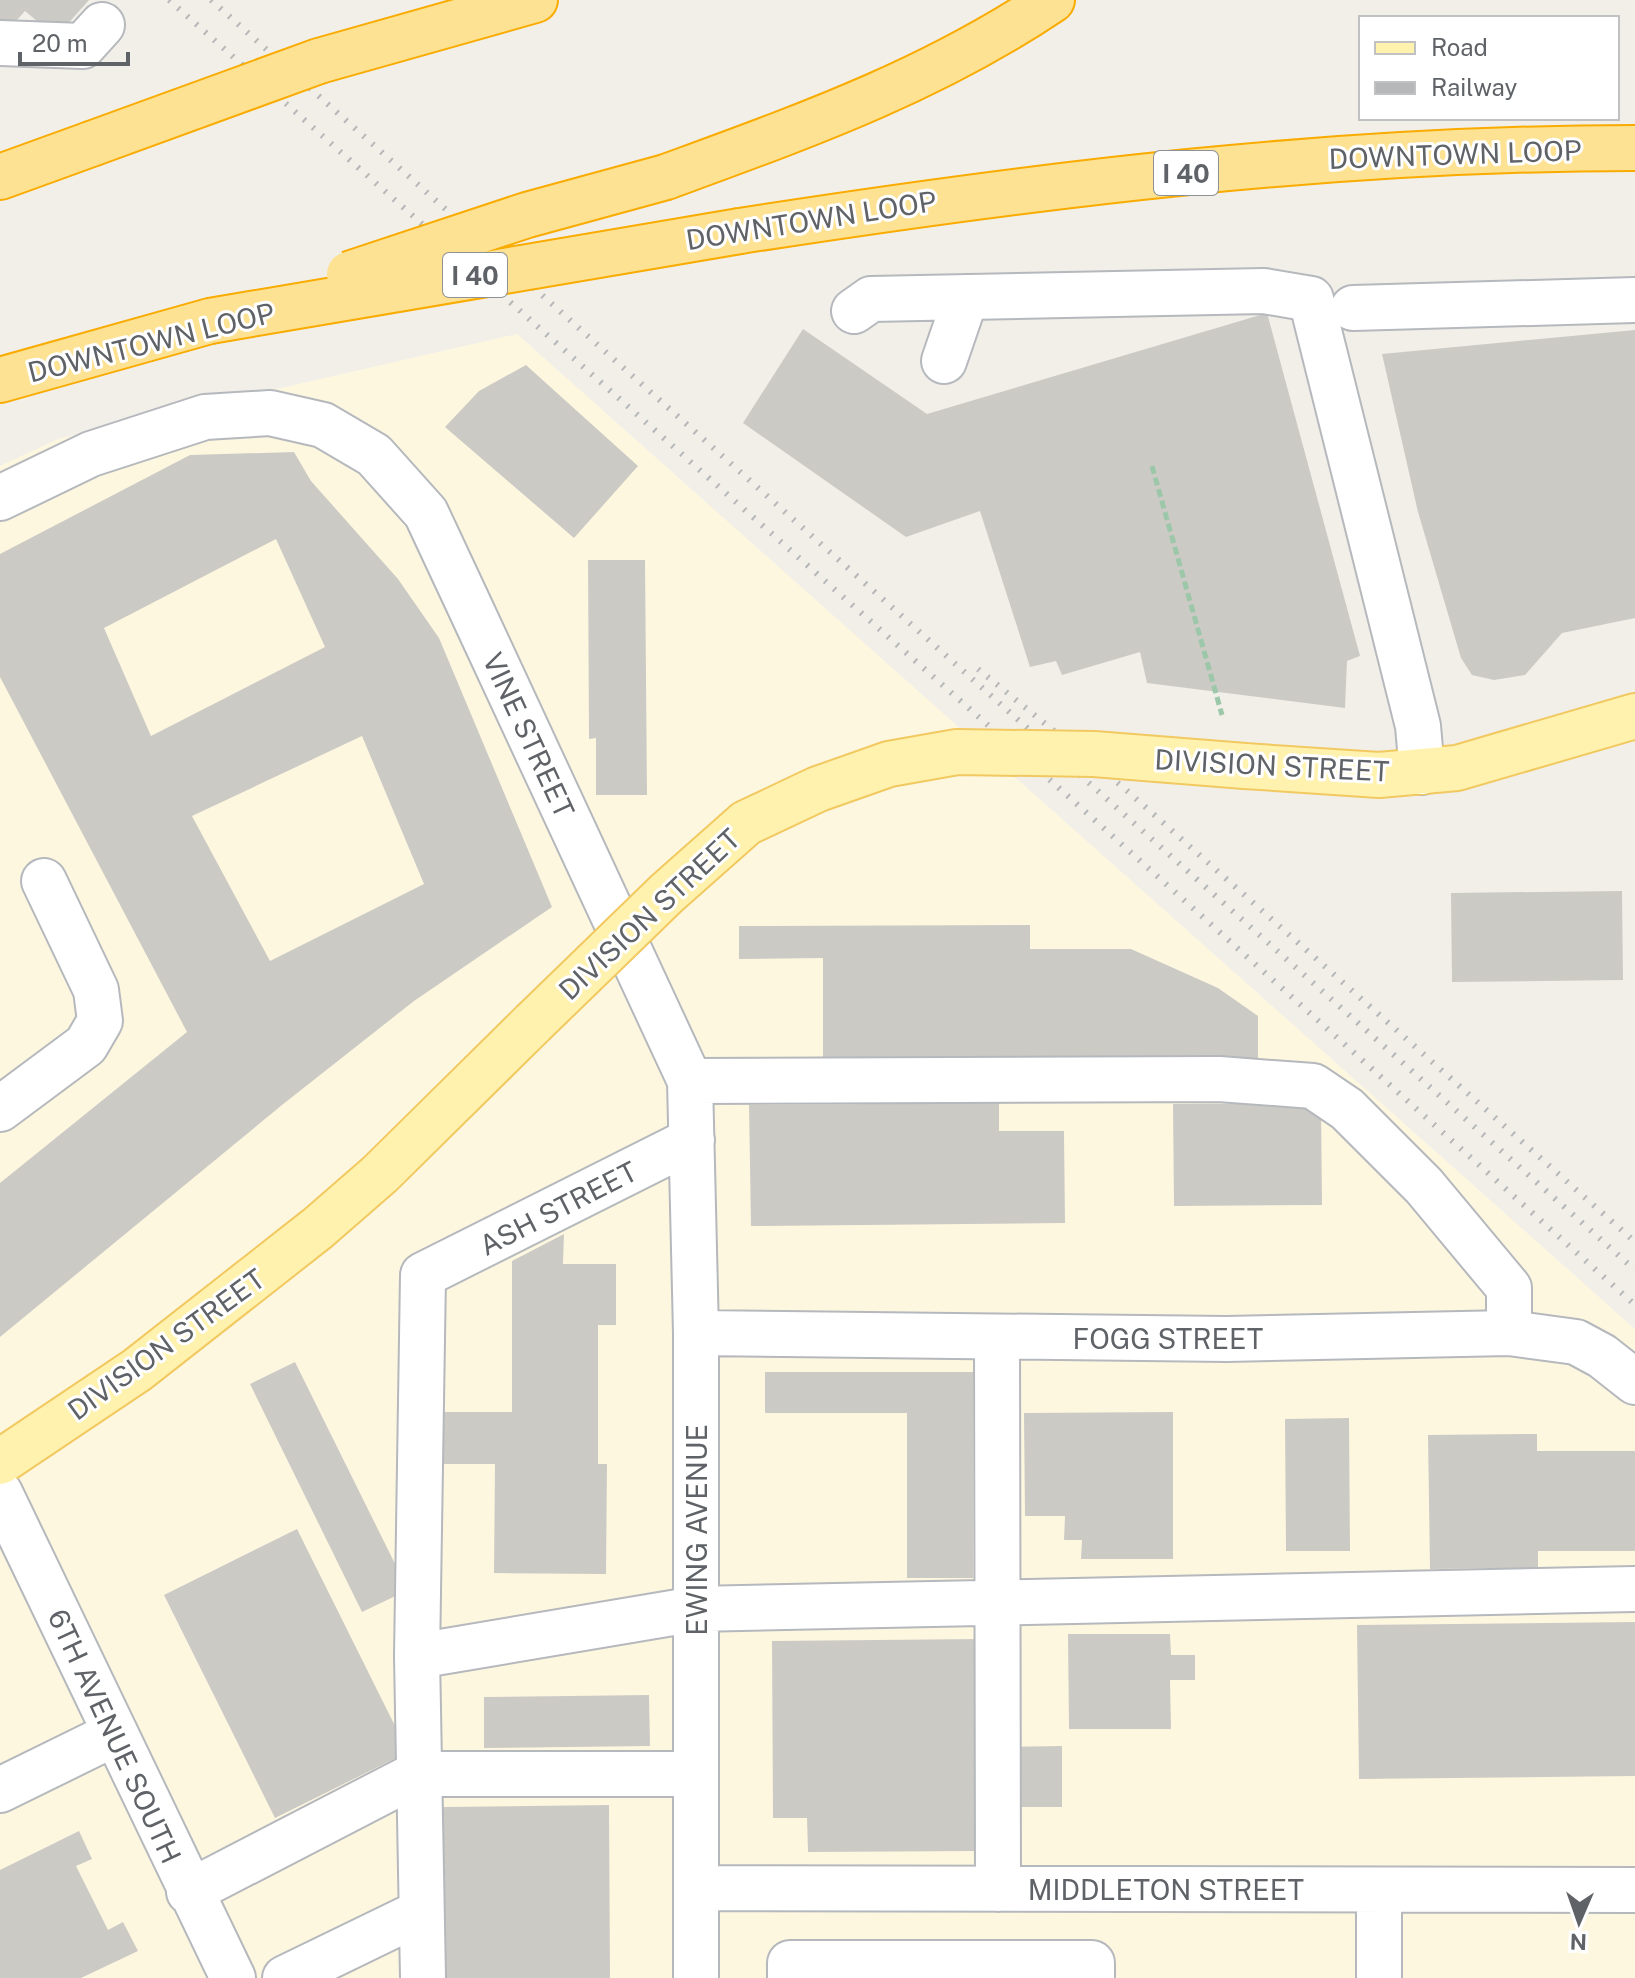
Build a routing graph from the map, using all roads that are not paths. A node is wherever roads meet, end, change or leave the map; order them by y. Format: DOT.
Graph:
graph roads {
  1 [pos="434,0"];
  2 [pos="535,0"];
  3 [pos="1052,0"];
  4 [pos="102,25"];
  5 [pos="0,43"];
  6 [pos="319,61"];
  7 [pos="1635,148"];
  8 [pos="0,177"];
  9 [pos="966,297"];
  10 [pos="1635,300"];
  11 [pos="1353,308"];
  12 [pos="854,311"];
  13 [pos="210,321"];
  14 [pos="944,361"];
  15 [pos="0,380"];
  16 [pos="0,498"];
  17 [pos="1635,716"];
  18 [pos="1422,772"];
  19 [pos="44,881"];
  20 [pos="690,1081"];
  21 [pos="0,1109"];
  22 [pos="692,1140"];
  23 [pos="696,1333"];
  24 [pos="1509,1333"];
  25 [pos="997,1337"];
  26 [pos="1632,1379"];
  27 [pos="0,1462"];
  28 [pos="0,1493"];
  29 [pos="1635,1589"];
  30 [pos="996,1603"];
  31 [pos="696,1609"];
  32 [pos="417,1656"];
  33 [pos="114,1734"];
  34 [pos="417,1774"];
  35 [pos="696,1774"];
  36 [pos="0,1790"];
  37 [pos="696,1888"];
  38 [pos="998,1889"];
  39 [pos="1379,1890"];
  40 [pos="1635,1890"];
  41 [pos="189,1892"];
  42 [pos="421,1912"];
  43 [pos="233,1978"];
  44 [pos="285,1978"];
  45 [pos="423,1978"];
  46 [pos="696,1978"];
  47 [pos="790,1978"];
  48 [pos="1092,1978"];
  49 [pos="1379,1978"];
  1 -- 6 [label="highway"];
  2 -- 6 [label="highway"];
  3 -- 13 [label="highway, bridge"];
  4 -- 5 [label="street"];
  6 -- 8 [label="highway, bridge"];
  7 -- 13 [label="highway, DOWNTOWN LOOP / I 40, bridge"];
  9 -- 12 [label="street"];
  9 -- 14 [label="street"];
  9 -- 18 [label="street"];
  10 -- 11 [label="street"];
  13 -- 15 [label="highway, DOWNTOWN LOOP / I 40"];
  16 -- 20 [label="street, VINE STREET"];
  17 -- 18 [label="main road, DIVISION STREET"];
  18 -- 27 [label="main road, DIVISION STREET, bridge"];
  19 -- 21 [label="street"];
  20 -- 22 [label="street, EWING AVENUE"];
  20 -- 24 [label="street"];
  22 -- 23 [label="street, EWING AVENUE"];
  22 -- 32 [label="street, ASH STREET"];
  23 -- 25 [label="street, FOGG STREET"];
  23 -- 31 [label="street, EWING AVENUE"];
  24 -- 25 [label="street, FOGG STREET"];
  24 -- 26 [label="street, FOGG STREET"];
  25 -- 30 [label="street"];
  28 -- 33 [label="street, 6TH AVENUE SOUTH"];
  29 -- 30 [label="street"];
  30 -- 31 [label="street"];
  30 -- 38 [label="street"];
  31 -- 32 [label="street"];
  31 -- 35 [label="street, EWING AVENUE"];
  32 -- 34 [label="street"];
  33 -- 36 [label="street"];
  33 -- 41 [label="street, 6TH AVENUE SOUTH"];
  34 -- 35 [label="street"];
  34 -- 41 [label="street"];
  34 -- 42 [label="street"];
  35 -- 37 [label="street, EWING AVENUE"];
  37 -- 38 [label="street, MIDDLETON STREET"];
  37 -- 46 [label="street, EWING AVENUE"];
  38 -- 39 [label="street, MIDDLETON STREET"];
  39 -- 40 [label="street, MIDDLETON STREET"];
  39 -- 49 [label="street"];
  41 -- 43 [label="street, 6TH AVENUE SOUTH"];
  42 -- 44 [label="street"];
  42 -- 45 [label="street"];
  47 -- 48 [label="street"];
}
